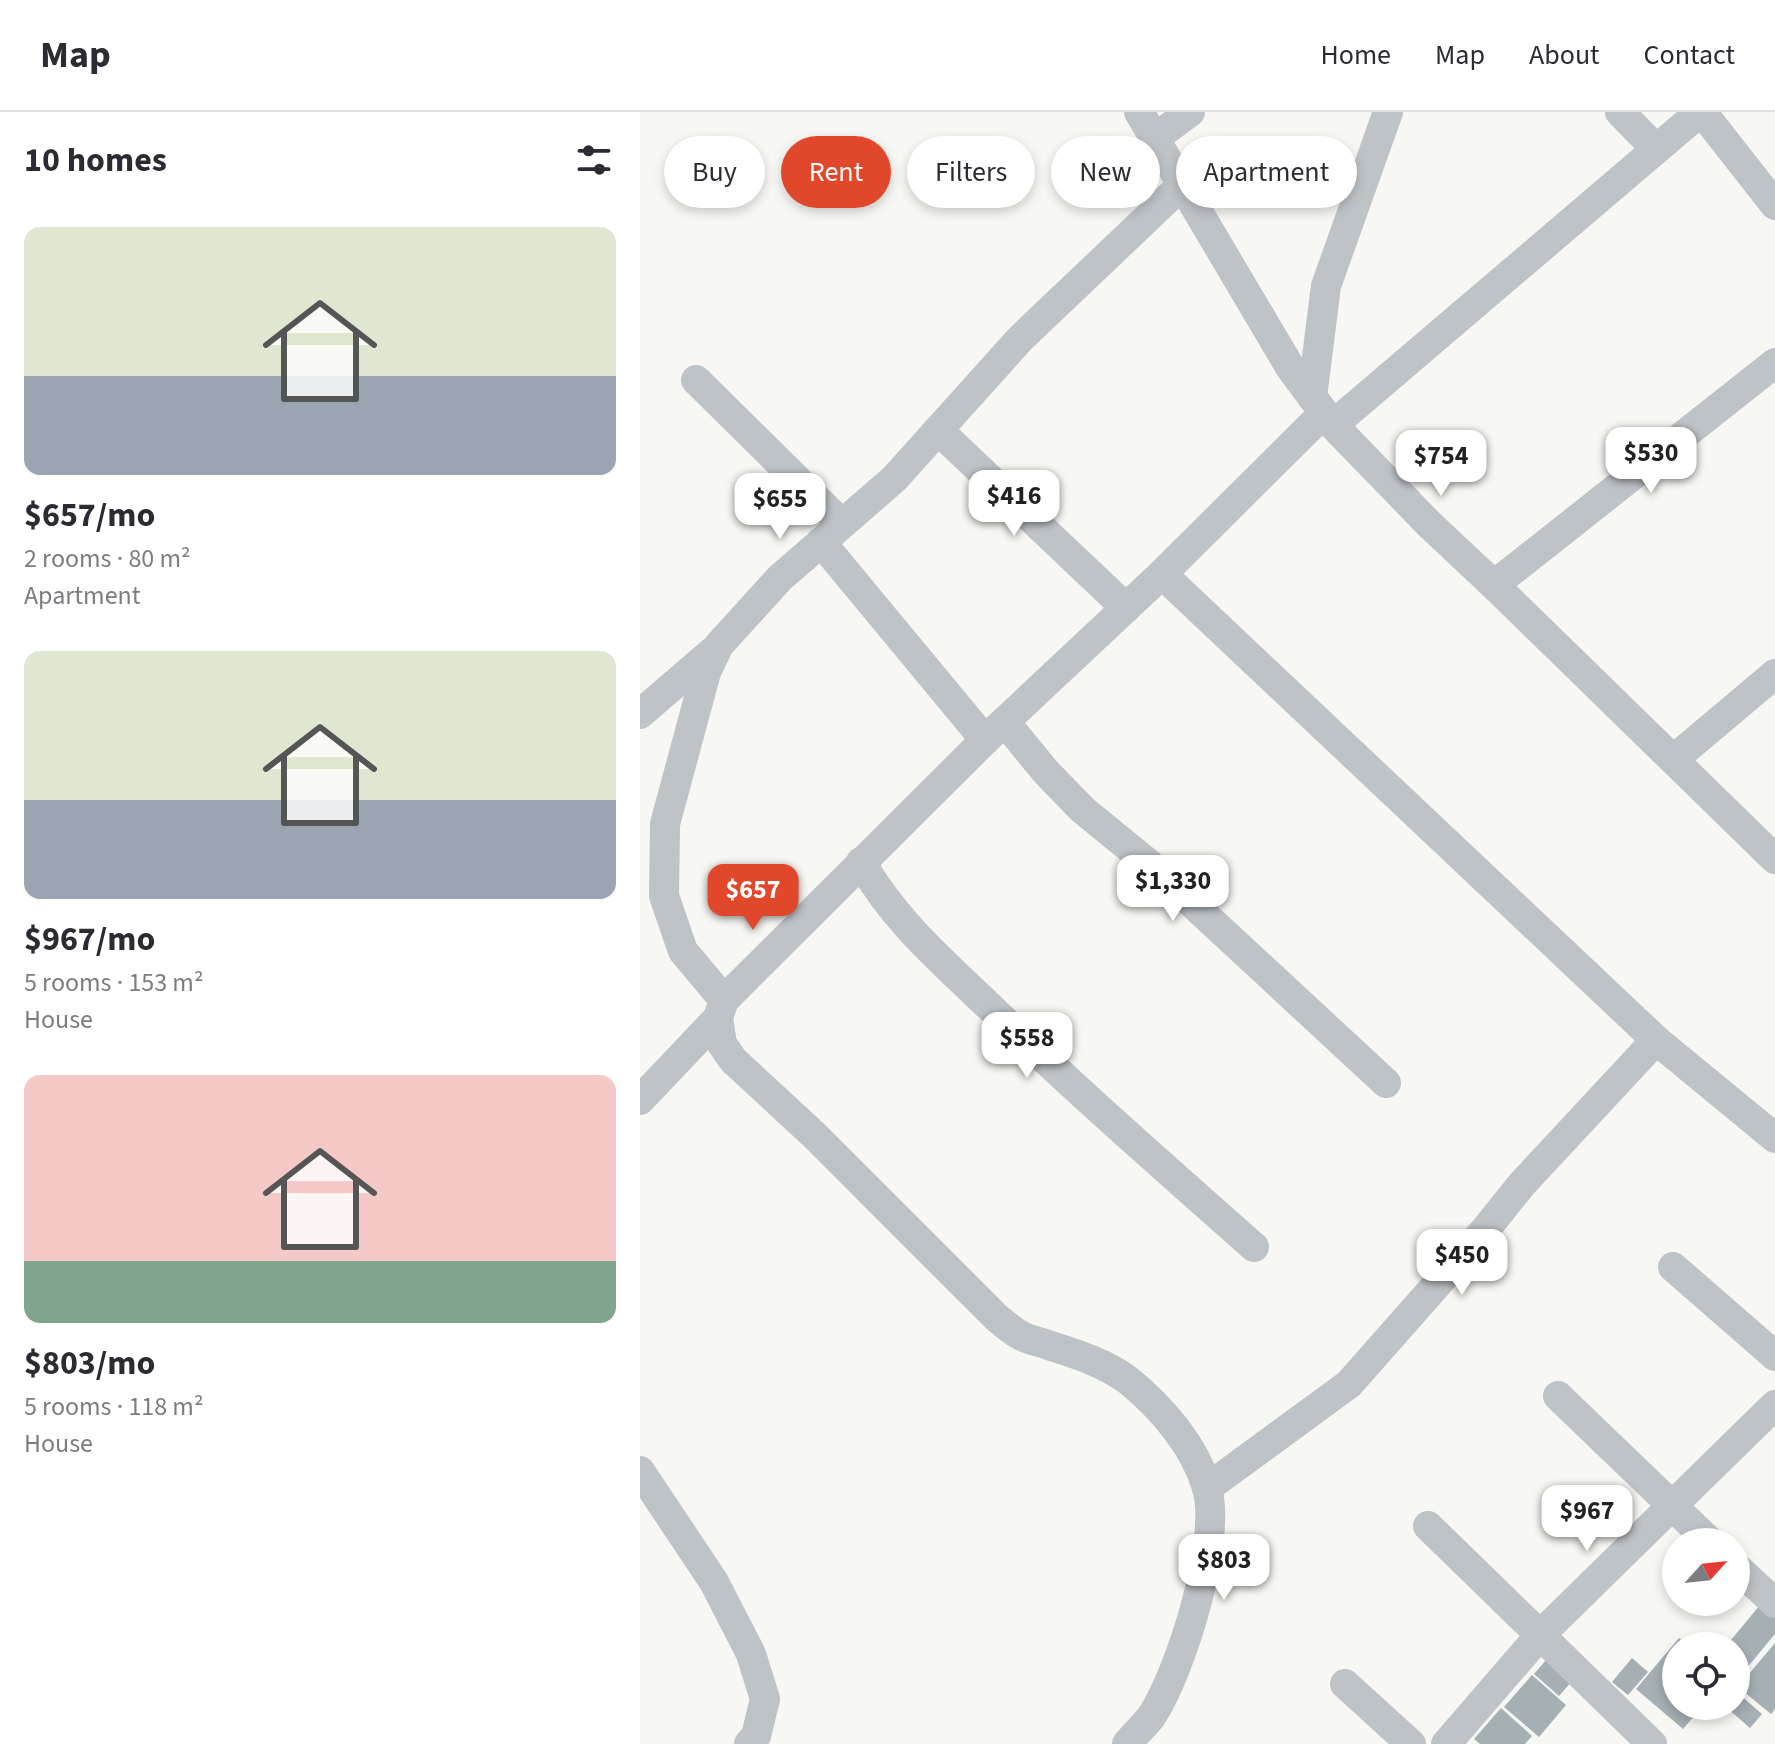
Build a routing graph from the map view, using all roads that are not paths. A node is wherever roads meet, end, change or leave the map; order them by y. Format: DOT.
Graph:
graph roads {
  1 [pos="1139,112"];
  2 [pos="1190,112"];
  3 [pos="1388,112"];
  4 [pos="1620,112"];
  5 [pos="1701,112"];
  6 [pos="1154,136"];
  7 [pos="1158,136"];
  8 [pos="1160,146"];
  9 [pos="1656,149"];
  10 [pos="1176,172"];
  11 [pos="1176,191"];
  12 [pos="1775,205"];
  13 [pos="1197,208"];
  14 [pos="1775,363"];
  15 [pos="696,380"];
  16 [pos="1323,412"];
  17 [pos="938,430"];
  18 [pos="831,532"];
  19 [pos="1162,574"];
  20 [pos="1494,585"];
  21 [pos="1126,608"];
  22 [pos="719,645"];
  23 [pos="1775,674"];
  24 [pos="640,714"];
  25 [pos="995,731"];
  26 [pos="1674,759"];
  27 [pos="1775,859"];
  28 [pos="861,862"];
  29 [pos="721,1009"];
  30 [pos="1656,1040"];
  31 [pos="1386,1083"];
  32 [pos="644,1086"];
  33 [pos="1775,1138"];
  34 [pos="1254,1247"];
  35 [pos="1673,1267"];
  36 [pos="1775,1356"];
  37 [pos="1558,1396"];
  38 [pos="1775,1405"];
  39 [pos="640,1471"];
  40 [pos="1207,1488"];
  41 [pos="1673,1507"];
  42 [pos="1428,1526"];
  43 [pos="1695,1528"];
  44 [pos="1750,1580"];
  45 [pos="1775,1603"];
  46 [pos="1541,1634"];
  47 [pos="1345,1684"];
  48 [pos="749,1744"];
  49 [pos="1127,1744"];
  50 [pos="1411,1744"];
  51 [pos="1446,1744"];
  52 [pos="1652,1744"];
  1 -- 6 [label="street"];
  2 -- 7 [label="street"];
  3 -- 16 [label="street"];
  4 -- 9 [label="street"];
  5 -- 9 [label="street"];
  5 -- 12 [label="street"];
  8 -- 10 [label="street"];
  9 -- 16 [label="street"];
  11 -- 17 [label="street"];
  13 -- 16 [label="street"];
  14 -- 20 [label="street"];
  15 -- 18 [label="street"];
  16 -- 19 [label="street"];
  16 -- 20 [label="street"];
  17 -- 18 [label="street"];
  17 -- 21 [label="street"];
  18 -- 22 [label="street"];
  18 -- 25 [label="street"];
  19 -- 21 [label="street"];
  19 -- 30 [label="street"];
  20 -- 26 [label="street"];
  21 -- 25 [label="street"];
  22 -- 24 [label="street"];
  22 -- 29 [label="street"];
  23 -- 26 [label="street"];
  25 -- 28 [label="street"];
  25 -- 31 [label="street"];
  26 -- 27 [label="street"];
  28 -- 29 [label="street"];
  28 -- 34 [label="street"];
  29 -- 32 [label="street"];
  29 -- 40 [label="street"];
  30 -- 33 [label="street"];
  30 -- 40 [label="street"];
  35 -- 36 [label="street"];
  37 -- 41 [label="street"];
  38 -- 41 [label="street"];
  39 -- 48 [label="street"];
  40 -- 49 [label="street"];
  41 -- 43 [label="street"];
  41 -- 46 [label="street"];
  42 -- 46 [label="street"];
  44 -- 45 [label="street"];
  46 -- 51 [label="street"];
  46 -- 52 [label="street"];
  47 -- 50 [label="street"];
}
